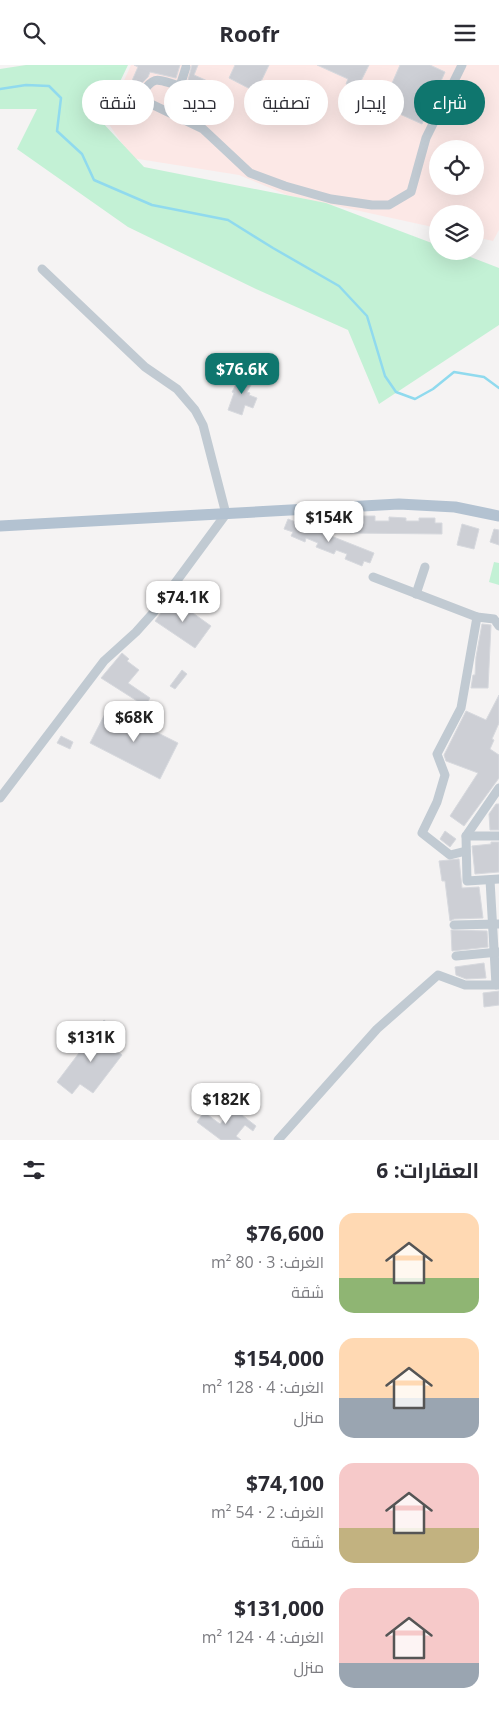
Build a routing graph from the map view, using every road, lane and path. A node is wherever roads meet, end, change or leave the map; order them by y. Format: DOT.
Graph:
graph roads {
  1 [pos="462,65"];
  2 [pos="186,67"];
  3 [pos="42,269"];
  4 [pos="226,514"];
  5 [pos="499,515"];
  6 [pos="0,526"];
  7 [pos="425,567"];
  8 [pos="374,577"];
  9 [pos="416,594"];
  10 [pos="477,617"];
  11 [pos="499,626"];
  12 [pos="498,790"];
  13 [pos="0,798"];
  14 [pos="466,836"];
  15 [pos="499,837"];
  16 [pos="466,851"];
  17 [pos="495,879"];
  18 [pos="496,924"];
  19 [pos="454,925"];
  20 [pos="497,952"];
  21 [pos="456,956"];
  22 [pos="498,985"];
  23 [pos="278,1140"];
  1 -- 2 [label="street"];
  3 -- 4 [label="street"];
  4 -- 5 [label="main road"];
  4 -- 6 [label="main road"];
  4 -- 13 [label="street"];
  7 -- 9 [label="street"];
  8 -- 9 [label="street"];
  9 -- 10 [label="street"];
  10 -- 11 [label="street"];
  10 -- 16 [label="street"];
  12 -- 14 [label="street"];
  14 -- 15 [label="street"];
  14 -- 16 [label="street"];
  16 -- 17 [label="street"];
  17 -- 18 [label="street"];
  18 -- 19 [label="street"];
  18 -- 20 [label="street"];
  20 -- 21 [label="street"];
  20 -- 22 [label="street"];
  22 -- 23 [label="street"];
}
